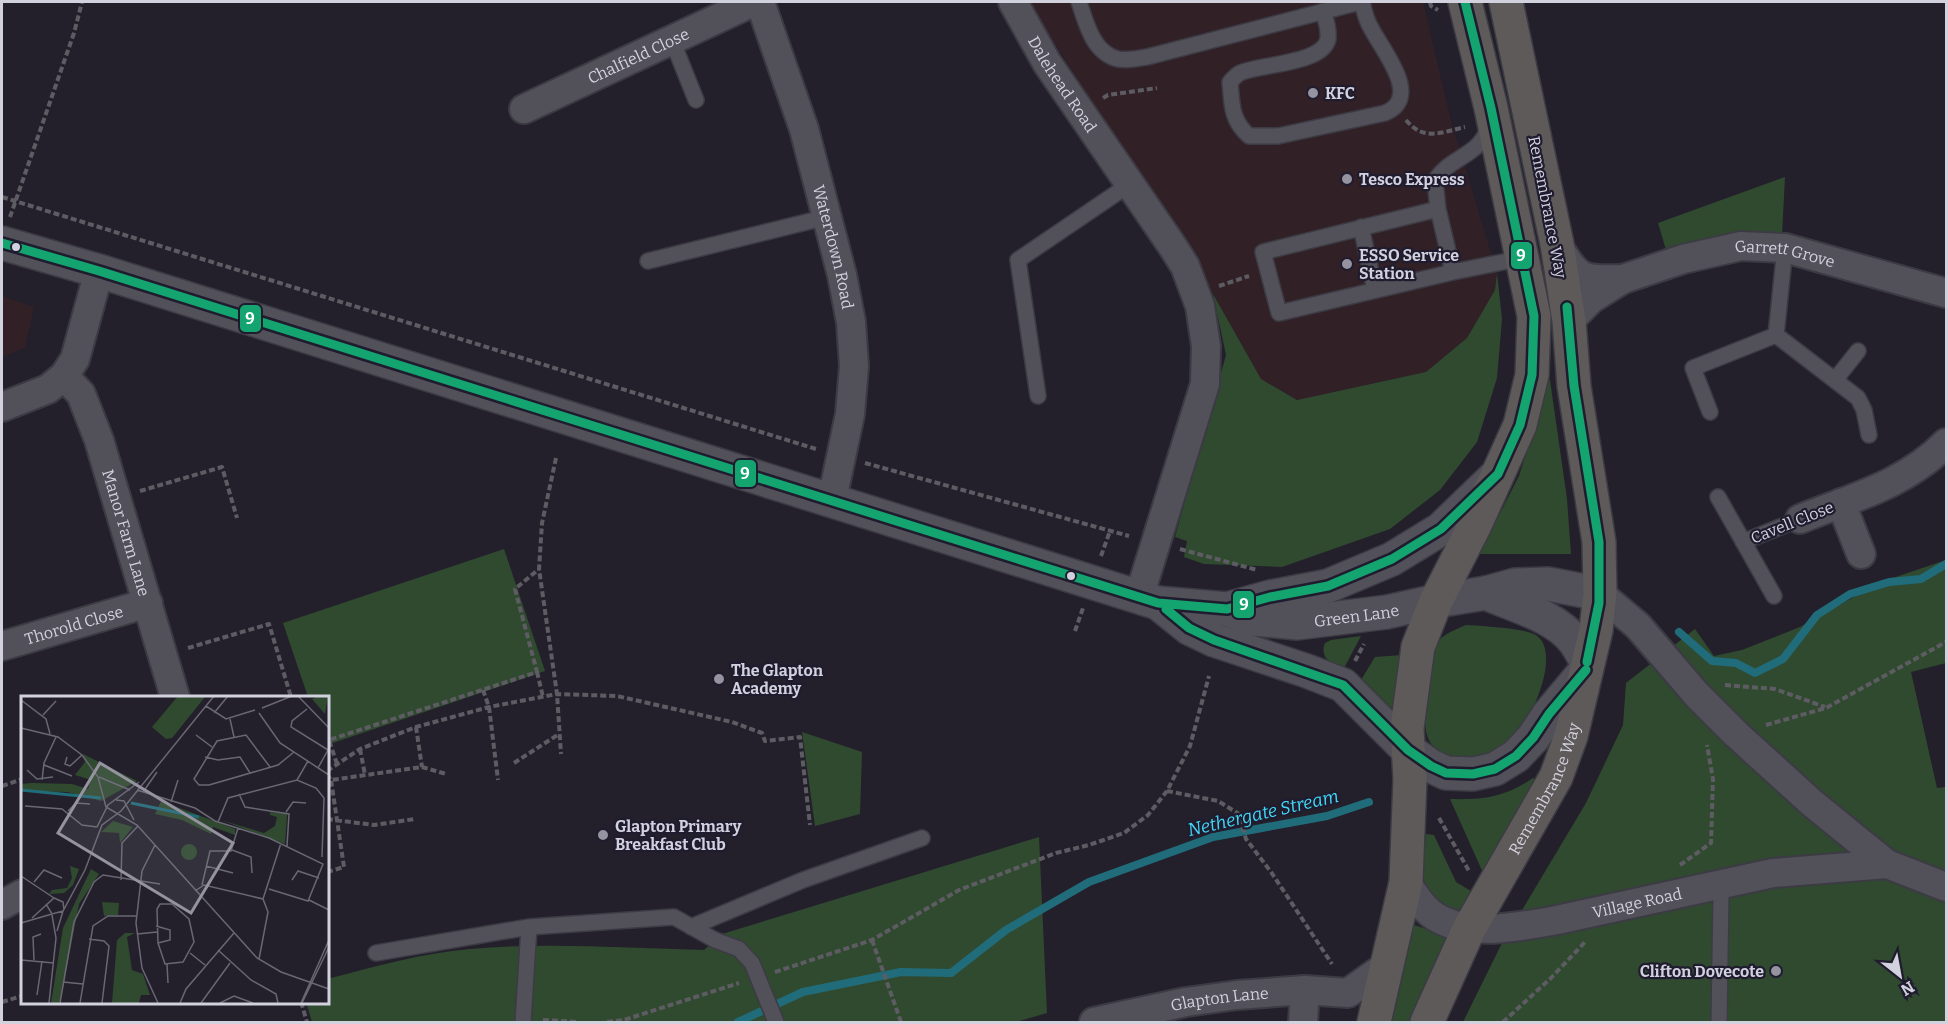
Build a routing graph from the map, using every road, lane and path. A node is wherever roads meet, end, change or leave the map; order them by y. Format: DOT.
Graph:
graph roads {
  1 [pos="82,2"];
  2 [pos="753,2"];
  3 [pos="760,2"];
  4 [pos="1013,2"];
  5 [pos="1079,2"];
  6 [pos="1361,2"];
  7 [pos="1506,2"];
  8 [pos="1462,5"];
  9 [pos="1323,11"];
  10 [pos="672,40"];
  11 [pos="1158,88"];
  12 [pos="696,100"];
  13 [pos="1396,107"];
  14 [pos="524,110"];
  15 [pos="1081,112"];
  16 [pos="1479,117"];
  17 [pos="1130,184"];
  18 [pos="2,197"];
  19 [pos="16,202"];
  20 [pos="1438,209"];
  21 [pos="827,217"];
  22 [pos="1361,227"];
  23 [pos="2,243"];
  24 [pos="1557,244"];
  25 [pos="1785,248"];
  26 [pos="1523,258"];
  27 [pos="648,261"];
  28 [pos="99,271"];
  29 [pos="1267,271"];
  30 [pos="1452,272"];
  31 [pos="1623,279"];
  32 [pos="1376,290"];
  33 [pos="1196,293"];
  34 [pos="1947,293"];
  35 [pos="1569,321"];
  36 [pos="1776,335"];
  37 [pos="1858,351"];
  38 [pos="64,376"];
  39 [pos="1835,380"];
  40 [pos="1038,396"];
  41 [pos="2,406"];
  42 [pos="1710,412"];
  43 [pos="1869,435"];
  44 [pos="1947,443"];
  45 [pos="819,450"];
  46 [pos="556,458"];
  47 [pos="855,460"];
  48 [pos="1498,474"];
  49 [pos="1718,497"];
  50 [pos="117,498"];
  51 [pos="832,500"];
  52 [pos="1841,503"];
  53 [pos="237,518"];
  54 [pos="1800,519"];
  55 [pos="1132,537"];
  56 [pos="1743,542"];
  57 [pos="1179,549"];
  58 [pos="1861,554"];
  59 [pos="539,569"];
  60 [pos="1257,570"];
  61 [pos="1486,593"];
  62 [pos="1600,594"];
  63 [pos="1774,596"];
  64 [pos="1149,600"];
  65 [pos="1436,601"];
  66 [pos="148,603"];
  67 [pos="1227,609"];
  68 [pos="1373,642"];
  69 [pos="1947,642"];
  70 [pos="2,646"];
  71 [pos="163,656"];
  72 [pos="1586,666"];
  73 [pos="1351,670"];
  74 [pos="537,672"];
  75 [pos="1209,676"];
  76 [pos="1717,680"];
  77 [pos="483,690"];
  78 [pos="556,694"];
  79 [pos="175,696"];
  80 [pos="291,696"];
  81 [pos="543,697"];
  82 [pos="489,707"];
  83 [pos="1826,708"];
  84 [pos="416,727"];
  85 [pos="559,734"];
  86 [pos="1736,734"];
  87 [pos="360,749"];
  88 [pos="1408,750"];
  89 [pos="561,754"];
  90 [pos="514,763"];
  91 [pos="337,764"];
  92 [pos="422,767"];
  93 [pos="328,772"];
  94 [pos="446,774"];
  95 [pos="328,775"];
  96 [pos="365,775"];
  97 [pos="21,779"];
  98 [pos="331,780"];
  99 [pos="498,780"];
  100 [pos="2,786"];
  101 [pos="1167,791"];
  102 [pos="1438,817"];
  103 [pos="328,819"];
  104 [pos="415,819"];
  105 [pos="338,821"];
  106 [pos="810,825"];
  107 [pos="922,838"];
  108 [pos="1887,864"];
  109 [pos="328,872"];
  110 [pos="1470,873"];
  111 [pos="1406,882"];
  112 [pos="1719,885"];
  113 [pos="1947,887"];
  114 [pos="21,895"];
  115 [pos="2,905"];
  116 [pos="529,927"];
  117 [pos="692,927"];
  118 [pos="1469,928"];
  119 [pos="872,940"];
  120 [pos="376,953"];
  121 [pos="1332,965"];
  122 [pos="1386,966"];
  123 [pos="760,984"];
  124 [pos="1305,990"];
  125 [pos="1347,993"];
  126 [pos="21,996"];
  127 [pos="2,1002"];
  128 [pos="301,1003"];
  129 [pos="523,1022"];
  130 [pos="307,1023"];
  131 [pos="578,1023"];
  132 [pos="607,1023"];
  133 [pos="776,1023"];
  134 [pos="902,1023"];
  135 [pos="1094,1023"];
  136 [pos="1303,1023"];
  137 [pos="1368,1023"];
  138 [pos="1374,1023"];
  139 [pos="1427,1023"];
  140 [pos="1719,1023"];
  1 -- 19 [label="path"];
  2 -- 10 [label="street, Chalfield Close"];
  3 -- 21 [label="street, Waterdown Road"];
  4 -- 15 [label="street, Dalehead Road"];
  5 -- 9 [label="lane"];
  6 -- 9 [label="lane"];
  6 -- 13 [label="lane"];
  7 -- 24 [label="highway, Remembrance Way"];
  8 -- 16 [label="highway"];
  9 -- 13 [label="lane"];
  10 -- 12 [label="lane"];
  10 -- 14 [label="street, Chalfield Close"];
  11 -- 15 [label="path"];
  13 -- 16 [label="path"];
  15 -- 17 [label="street, Dalehead Road"];
  16 -- 20 [label="lane"];
  16 -- 26 [label="highway"];
  17 -- 33 [label="street, Dalehead Road"];
  17 -- 40 [label="lane"];
  18 -- 19 [label="path"];
  19 -- 23 [label="path"];
  19 -- 45 [label="path"];
  20 -- 22 [label="lane"];
  20 -- 30 [label="lane"];
  21 -- 27 [label="lane"];
  21 -- 51 [label="street, Waterdown Road"];
  22 -- 29 [label="lane"];
  22 -- 32 [label="lane"];
  23 -- 28 [label="street, Green Lane"];
  24 -- 31 [label="street, Garrett Grove"];
  24 -- 35 [label="highway, Remembrance Way"];
  25 -- 31 [label="street, Garrett Grove"];
  25 -- 34 [label="street, Garrett Grove"];
  25 -- 36 [label="lane"];
  26 -- 30 [label="lane"];
  26 -- 48 [label="highway"];
  28 -- 38 [label="street"];
  28 -- 51 [label="street, Green Lane"];
  29 -- 32 [label="lane"];
  29 -- 33 [label="path"];
  30 -- 32 [label="lane"];
  31 -- 35 [label="street, Garrett Grove"];
  33 -- 64 [label="street, Dalehead Road"];
  35 -- 62 [label="highway, Remembrance Way"];
  36 -- 39 [label="lane"];
  36 -- 42 [label="lane"];
  37 -- 39 [label="lane"];
  38 -- 41 [label="street"];
  38 -- 50 [label="street, Manor Farm Lane"];
  39 -- 43 [label="lane"];
  44 -- 52 [label="street, Cavell Close"];
  46 -- 59 [label="path"];
  47 -- 55 [label="path"];
  48 -- 65 [label="highway"];
  48 -- 67 [label="street, Green Lane"];
  49 -- 56 [label="lane, Cavell Close"];
  50 -- 53 [label="path"];
  50 -- 66 [label="street, Manor Farm Lane"];
  51 -- 64 [label="street, Green Lane"];
  52 -- 54 [label="street, Cavell Close"];
  52 -- 58 [label="street, Cavell Close"];
  54 -- 56 [label="lane, Cavell Close"];
  56 -- 63 [label="lane, Cavell Close"];
  57 -- 60 [label="path"];
  59 -- 74 [label="path"];
  59 -- 78 [label="path"];
  61 -- 62 [label="street, Green Lane"];
  61 -- 65 [label="street, Green Lane"];
  61 -- 72 [label="street"];
  62 -- 72 [label="highway, Remembrance Way"];
  62 -- 86 [label="street, Village Road"];
  64 -- 67 [label="street, Green Lane"];
  64 -- 88 [label="street, Green Lane"];
  65 -- 67 [label="street, Green Lane"];
  65 -- 88 [label="highway"];
  66 -- 70 [label="street, Thorold Close"];
  66 -- 71 [label="street, Manor Farm Lane"];
  68 -- 73 [label="path"];
  69 -- 83 [label="path"];
  71 -- 79 [label="street, Manor Farm Lane"];
  71 -- 80 [label="path"];
  72 -- 88 [label="street, Green Lane"];
  72 -- 118 [label="highway, Remembrance Way"];
  74 -- 77 [label="path"];
  74 -- 81 [label="path"];
  75 -- 101 [label="path"];
  76 -- 83 [label="path"];
  77 -- 82 [label="path"];
  77 -- 91 [label="path"];
  78 -- 81 [label="path"];
  78 -- 85 [label="path"];
  78 -- 106 [label="path"];
  81 -- 82 [label="path"];
  82 -- 84 [label="path"];
  82 -- 99 [label="path"];
  83 -- 86 [label="path"];
  84 -- 87 [label="path"];
  84 -- 92 [label="path"];
  85 -- 89 [label="path"];
  85 -- 90 [label="path"];
  86 -- 108 [label="street, Village Road"];
  87 -- 91 [label="path"];
  87 -- 96 [label="path"];
  88 -- 111 [label="highway"];
  91 -- 93 [label="path"];
  92 -- 94 [label="path"];
  92 -- 96 [label="path"];
  95 -- 98 [label="path"];
  96 -- 98 [label="path"];
  97 -- 100 [label="path"];
  98 -- 105 [label="path"];
  101 -- 119 [label="path"];
  101 -- 121 [label="path"];
  102 -- 110 [label="path"];
  103 -- 105 [label="path"];
  104 -- 105 [label="path"];
  105 -- 109 [label="path"];
  107 -- 117 [label="lane"];
  108 -- 112 [label="street, Village Road"];
  108 -- 113 [label="street, Village Road"];
  111 -- 118 [label="street, Village Road"];
  111 -- 122 [label="highway"];
  112 -- 118 [label="street, Village Road"];
  112 -- 140 [label="lane"];
  114 -- 115 [label="street"];
  116 -- 117 [label="lane"];
  116 -- 120 [label="lane"];
  116 -- 129 [label="lane"];
  117 -- 123 [label="lane"];
  118 -- 139 [label="highway, Remembrance Way"];
  119 -- 123 [label="path"];
  119 -- 134 [label="path"];
  122 -- 125 [label="street"];
  122 -- 138 [label="highway"];
  123 -- 132 [label="path"];
  123 -- 133 [label="lane"];
  124 -- 125 [label="street, Glapton Lane"];
  124 -- 135 [label="street, Glapton Lane"];
  124 -- 136 [label="street"];
  125 -- 137 [label="street"];
  126 -- 127 [label="path"];
  128 -- 130 [label="path"];
  129 -- 131 [label="path"];
}
